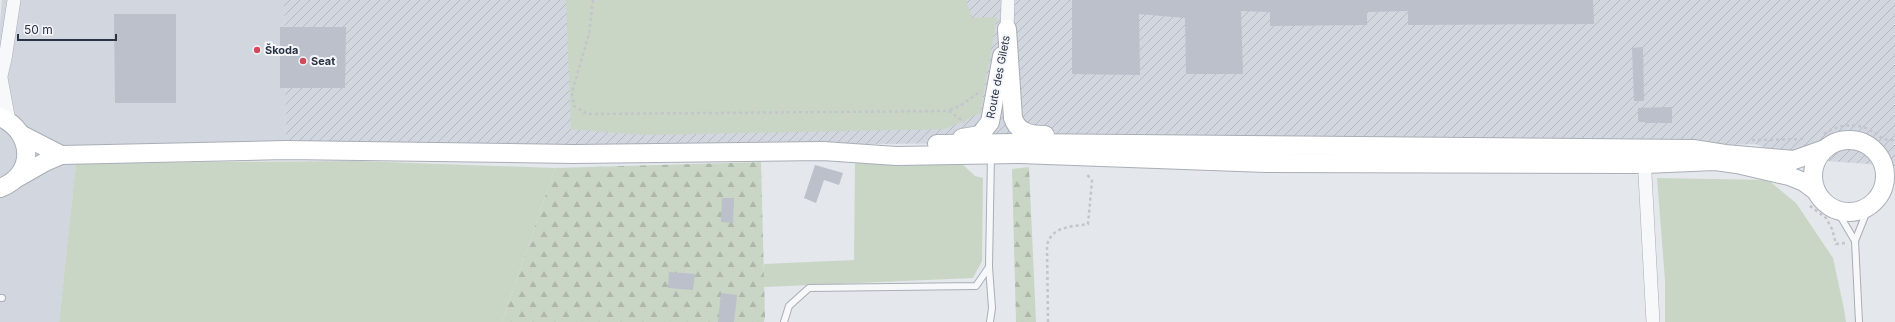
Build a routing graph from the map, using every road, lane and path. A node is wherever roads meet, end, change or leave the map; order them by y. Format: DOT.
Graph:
graph roads {
  1 [pos="14,0"];
  2 [pos="593,0"];
  3 [pos="1008,0"];
  4 [pos="1007,29"];
  5 [pos="1,79"];
  6 [pos="572,92"];
  7 [pos="5,119"];
  8 [pos="22,135"];
  9 [pos="921,144"];
  10 [pos="1111,144"];
  11 [pos="996,149"];
  12 [pos="1825,149"];
  13 [pos="822,151"];
  14 [pos="1879,154"];
  15 [pos="61,155"];
  16 [pos="1644,156"];
  17 [pos="1895,161"];
  18 [pos="6,186"];
  19 [pos="1816,191"];
  20 [pos="1882,195"];
  21 [pos="1836,209"];
  22 [pos="1855,241"];
  23 [pos="989,268"];
  24 [pos="784,322"];
  25 [pos="990,322"];
  26 [pos="1653,322"];
  27 [pos="1859,322"];
  1 -- 5 [label="street"];
  2 -- 6 [label="path"];
  3 -- 4 [label="street, Route des Gilets"];
  4 -- 9 [label="main road, Route des Gilets"];
  4 -- 10 [label="main road, Route des Gilets"];
  4 -- 11 [label="main road, Route des Gilets"];
  5 -- 7 [label="street"];
  7 -- 8 [label="main road"];
  8 -- 15 [label="main road"];
  8 -- 18 [label="main road"];
  9 -- 11 [label="main road"];
  9 -- 13 [label="main road"];
  10 -- 11 [label="main road"];
  10 -- 16 [label="main road"];
  11 -- 13 [label="main road"];
  11 -- 16 [label="main road"];
  11 -- 23 [label="lane"];
  12 -- 14 [label="main road"];
  12 -- 16 [label="main road"];
  12 -- 19 [label="main road"];
  13 -- 15 [label="main road"];
  14 -- 17 [label="main road"];
  14 -- 20 [label="main road"];
  15 -- 18 [label="main road"];
  16 -- 19 [label="main road"];
  16 -- 26 [label="street"];
  19 -- 21 [label="main road"];
  20 -- 21 [label="main road"];
  20 -- 22 [label="lane"];
  21 -- 22 [label="lane"];
  22 -- 27 [label="lane"];
  23 -- 24 [label="lane"];
  23 -- 25 [label="lane"];
}
